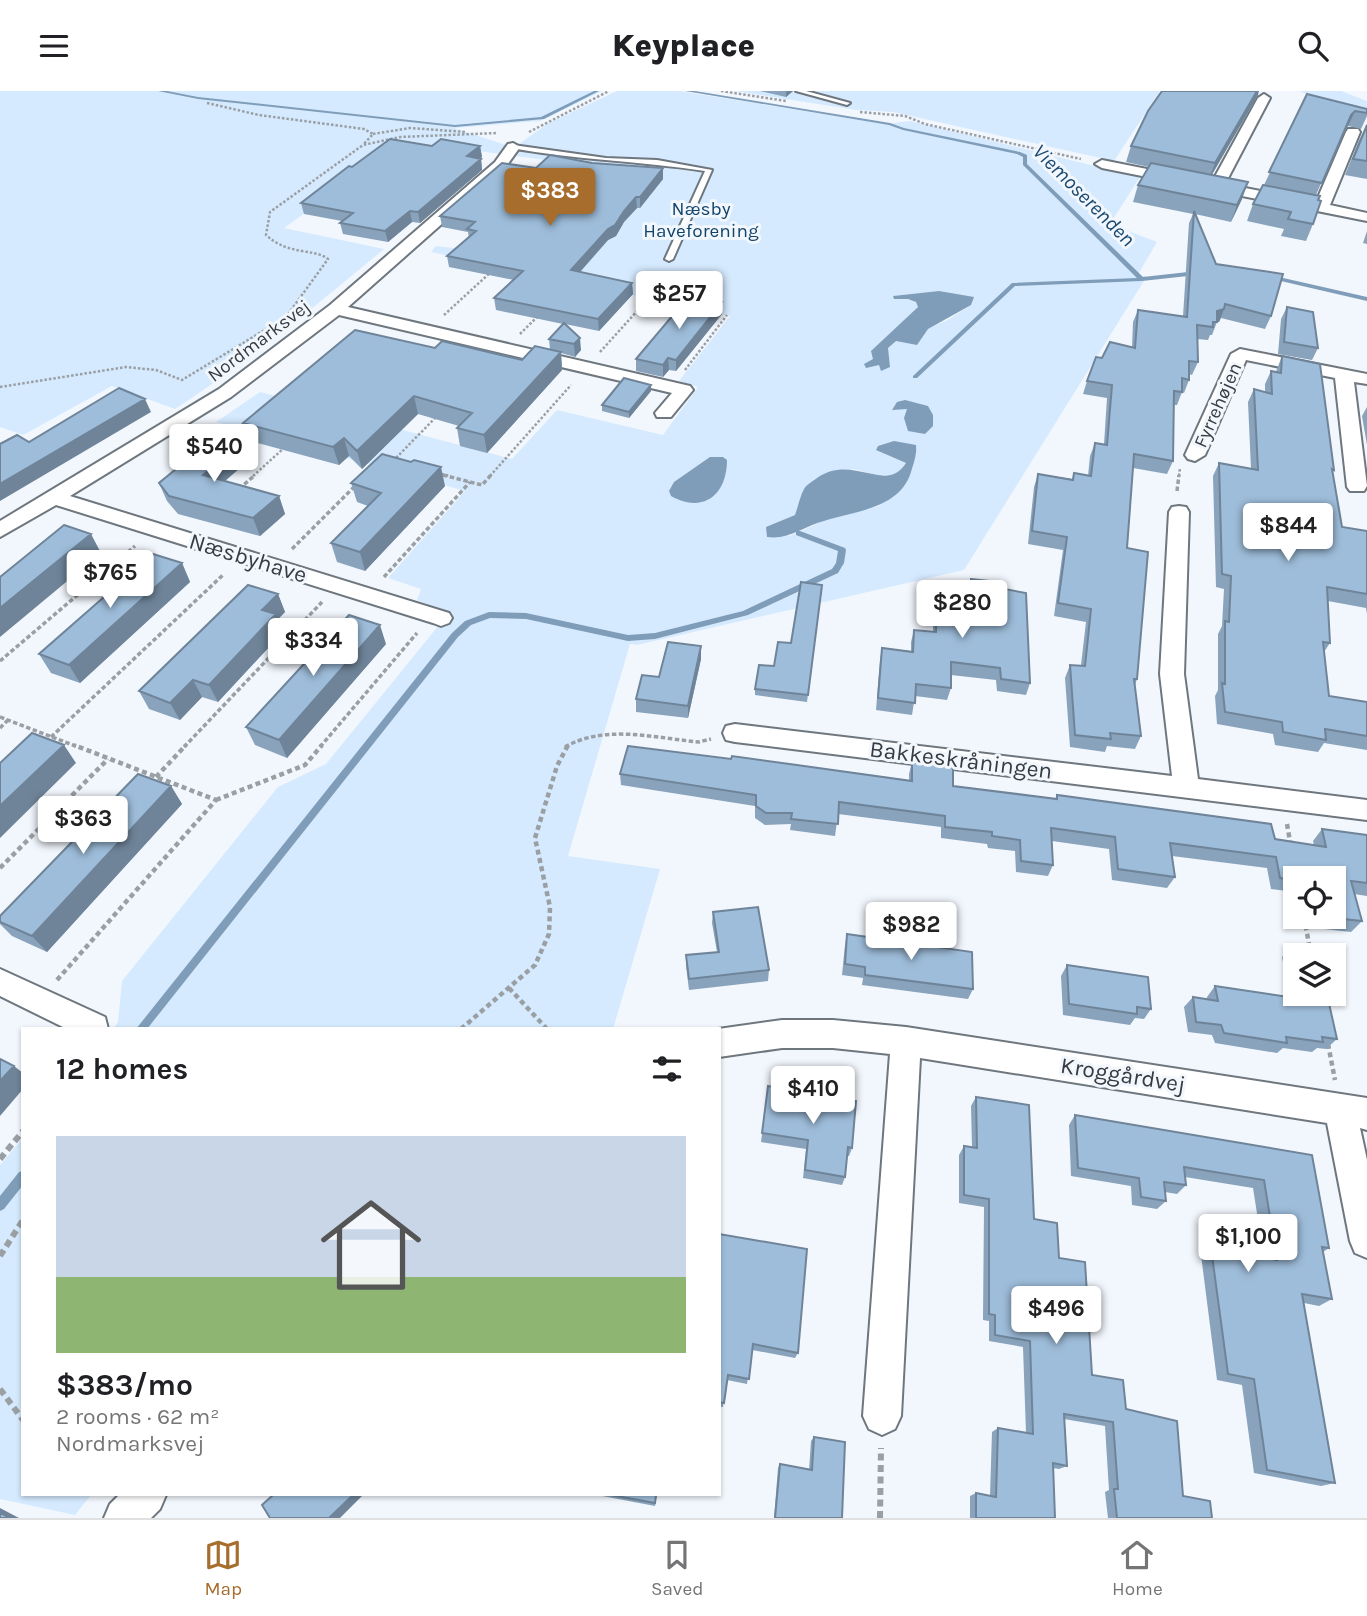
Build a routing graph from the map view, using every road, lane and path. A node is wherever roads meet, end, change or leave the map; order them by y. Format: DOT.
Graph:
graph roads {
  1 [pos="609,91"];
  2 [pos="721,91"];
  3 [pos="799,91"];
  4 [pos="1264,98"];
  5 [pos="798,102"];
  6 [pos="207,103"];
  7 [pos="848,107"];
  8 [pos="1353,132"];
  9 [pos="373,134"];
  10 [pos="478,134"];
  11 [pos="508,140"];
  12 [pos="363,145"];
  13 [pos="1102,164"];
  14 [pos="1216,187"];
  15 [pos="1321,208"];
  16 [pos="1367,217"];
  17 [pos="669,259"];
  18 [pos="498,266"];
  19 [pos="648,299"];
  20 [pos="336,309"];
  21 [pos="543,311"];
  22 [pos="727,315"];
  23 [pos="426,330"];
  24 [pos="505,348"];
  25 [pos="587,367"];
  26 [pos="1344,375"];
  27 [pos="1367,379"];
  28 [pos="0,387"];
  29 [pos="671,387"];
  30 [pos="440,414"];
  31 [pos="664,414"];
  32 [pos="287,445"];
  33 [pos="1195,455"];
  34 [pos="383,459"];
  35 [pos="393,461"];
  36 [pos="406,465"];
  37 [pos="431,472"];
  38 [pos="363,478"];
  39 [pos="470,482"];
  40 [pos="1357,487"];
  41 [pos="235,492"];
  42 [pos="55,498"];
  43 [pos="1179,512"];
  44 [pos="155,529"];
  45 [pos="0,530"];
  46 [pos="243,557"];
  47 [pos="274,567"];
  48 [pos="337,586"];
  49 [pos="367,596"];
  50 [pos="436,617"];
  51 [pos="0,661"];
  52 [pos="0,717"];
  53 [pos="8,720"];
  54 [pos="0,727"];
  55 [pos="735,733"];
  56 [pos="51,737"];
  57 [pos="108,759"];
  58 [pos="156,777"];
  59 [pos="1186,788"];
  60 [pos="1282,799"];
  61 [pos="216,800"];
  62 [pos="1367,810"];
  63 [pos="1292,852"];
  64 [pos="0,868"];
  65 [pos="0,982"];
  66 [pos="509,988"];
  67 [pos="38,1001"];
  68 [pos="94,1027"];
  69 [pos="463,1027"];
  70 [pos="545,1027"];
  71 [pos="1326,1032"];
  72 [pos="906,1041"];
  73 [pos="721,1043"];
  74 [pos="1354,1111"];
  75 [pos="21,1133"];
  76 [pos="0,1159"];
  77 [pos="21,1223"];
  78 [pos="1367,1241"];
  79 [pos="0,1256"];
  80 [pos="0,1389"];
  81 [pos="882,1416"];
  82 [pos="21,1417"];
  83 [pos="144,1496"];
  84 [pos="124,1518"];
  85 [pos="880,1518"];
  1 -- 11 [label="path"];
  2 -- 5 [label="path"];
  3 -- 7 [label="lane"];
  4 -- 14 [label="street"];
  6 -- 9 [label="path"];
  7 -- 13 [label="path"];
  8 -- 15 [label="street"];
  9 -- 10 [label="path"];
  9 -- 12 [label="path"];
  10 -- 11 [label="path"];
  10 -- 12 [label="path"];
  11 -- 17 [label="lane"];
  11 -- 20 [label="street, Nordmarksvej"];
  12 -- 28 [label="path"];
  13 -- 14 [label="street"];
  14 -- 15 [label="street"];
  15 -- 16 [label="street"];
  18 -- 23 [label="path"];
  19 -- 25 [label="path"];
  20 -- 23 [label="street"];
  20 -- 42 [label="street, Nordmarksvej"];
  21 -- 24 [label="path"];
  22 -- 29 [label="path"];
  23 -- 24 [label="street"];
  24 -- 25 [label="street"];
  25 -- 29 [label="street"];
  25 -- 39 [label="path"];
  26 -- 27 [label="street"];
  26 -- 33 [label="street, Fyrrehøjen"];
  26 -- 40 [label="street"];
  29 -- 31 [label="street"];
  30 -- 35 [label="path"];
  32 -- 41 [label="path"];
  33 -- 43 [label="path"];
  34 -- 35 [label="path"];
  35 -- 36 [label="path"];
  37 -- 39 [label="path"];
  38 -- 47 [label="path"];
  39 -- 49 [label="path"];
  42 -- 44 [label="street, Næsbyhave"];
  42 -- 45 [label="street, Nordmarksvej"];
  43 -- 59 [label="street"];
  44 -- 46 [label="street, Næsbyhave"];
  44 -- 51 [label="path"];
  46 -- 47 [label="street, Næsbyhave"];
  46 -- 56 [label="path"];
  47 -- 48 [label="street, Næsbyhave"];
  48 -- 49 [label="street, Næsbyhave"];
  48 -- 58 [label="path"];
  49 -- 50 [label="street, Næsbyhave"];
  50 -- 61 [label="path"];
  52 -- 53 [label="path"];
  53 -- 54 [label="path"];
  53 -- 56 [label="path"];
  55 -- 59 [label="street, Bakkeskråningen"];
  55 -- 66 [label="path"];
  56 -- 57 [label="path"];
  57 -- 58 [label="path"];
  57 -- 64 [label="path"];
  58 -- 61 [label="path"];
  59 -- 60 [label="street, Bakkeskråningen"];
  60 -- 62 [label="street, Bakkeskråningen"];
  60 -- 63 [label="path"];
  61 -- 67 [label="path"];
  65 -- 67 [label="street"];
  66 -- 69 [label="path"];
  66 -- 70 [label="path"];
  67 -- 68 [label="street"];
  71 -- 74 [label="path"];
  72 -- 73 [label="street, Kroggårdvej"];
  72 -- 74 [label="street, Kroggårdvej"];
  72 -- 81 [label="street"];
  74 -- 78 [label="street"];
  75 -- 76 [label="path"];
  77 -- 79 [label="path"];
  80 -- 82 [label="path"];
  81 -- 85 [label="path"];
  83 -- 84 [label="street"];
}
